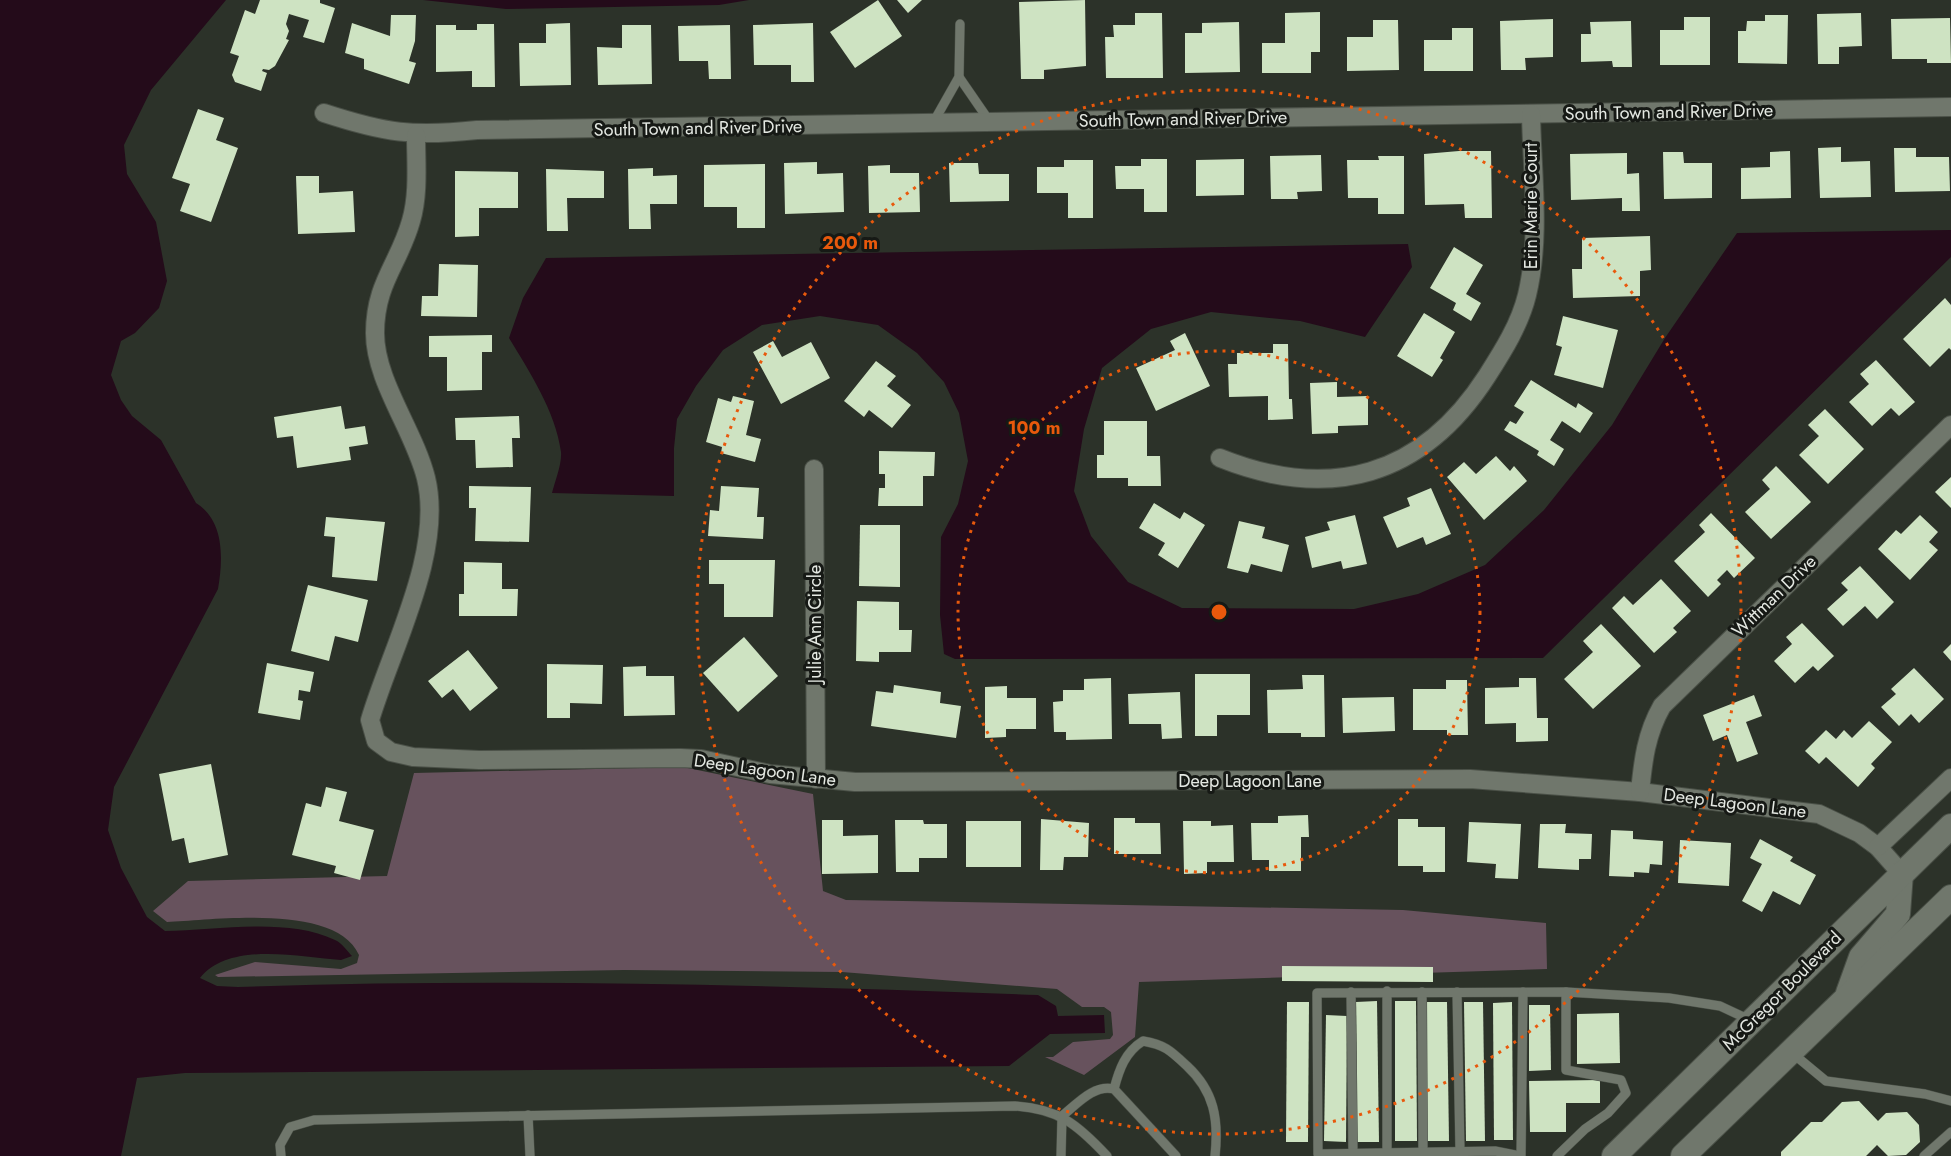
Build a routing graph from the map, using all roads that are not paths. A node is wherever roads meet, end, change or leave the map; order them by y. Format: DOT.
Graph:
graph roads {
  1 [pos="960,24"];
  2 [pos="959,77"];
  3 [pos="1951,107"];
  4 [pos="324,113"];
  5 [pos="1531,114"];
  6 [pos="991,122"];
  7 [pos="933,123"];
  8 [pos="416,135"];
  9 [pos="1951,425"];
  10 [pos="1220,458"];
  11 [pos="814,469"];
  12 [pos="1951,778"];
  13 [pos="816,779"];
  14 [pos="1640,792"];
  15 [pos="1951,826"];
  16 [pos="1878,847"];
  17 [pos="1901,873"];
  18 [pos="1951,897"];
  19 [pos="1386,991"];
  20 [pos="1351,992"];
  21 [pos="1422,992"];
  22 [pos="1457,992"];
  23 [pos="1523,992"];
  24 [pos="1566,993"];
  25 [pos="1847,998"];
  26 [pos="1752,1021"];
  27 [pos="1791,1052"];
  28 [pos="1114,1089"];
  29 [pos="1951,1101"];
  30 [pos="528,1115"];
  31 [pos="1062,1116"];
  32 [pos="1951,1132"];
  33 [pos="1460,1151"];
  34 [pos="1423,1152"];
  35 [pos="1387,1153"];
  36 [pos="1353,1154"];
  37 [pos="281,1156"];
  38 [pos="530,1156"];
  39 [pos="1061,1156"];
  40 [pos="1107,1156"];
  41 [pos="1176,1156"];
  42 [pos="1215,1156"];
  43 [pos="1521,1156"];
  44 [pos="1557,1156"];
  45 [pos="1614,1156"];
  46 [pos="1683,1156"];
  47 [pos="1924,1156"];
  1 -- 2 [label="lane"];
  2 -- 6 [label="lane"];
  2 -- 7 [label="lane"];
  3 -- 5 [label="street, South Town and River Drive"];
  4 -- 8 [label="street"];
  5 -- 6 [label="street, South Town and River Drive"];
  5 -- 10 [label="street, Erin Marie Court"];
  6 -- 7 [label="street, South Town and River Drive"];
  7 -- 8 [label="street, South Town and River Drive"];
  8 -- 13 [label="street, Deep Lagoon Lane"];
  9 -- 14 [label="street, Wittman Drive"];
  11 -- 13 [label="street, Julie Ann Circle"];
  12 -- 16 [label="street"];
  13 -- 14 [label="street, Deep Lagoon Lane"];
  14 -- 16 [label="street, Deep Lagoon Lane"];
  15 -- 17 [label="main road, McGregor Boulevard"];
  16 -- 17 [label="street, Deep Lagoon Lane"];
  17 -- 25 [label="main road"];
  17 -- 26 [label="main road, McGregor Boulevard"];
  18 -- 25 [label="main road"];
  19 -- 20 [label="lane"];
  19 -- 21 [label="lane"];
  19 -- 35 [label="lane"];
  20 -- 36 [label="lane"];
  20 -- 36 [label="lane"];
  21 -- 22 [label="lane"];
  21 -- 34 [label="lane"];
  22 -- 23 [label="lane"];
  22 -- 33 [label="lane"];
  23 -- 24 [label="lane"];
  23 -- 43 [label="lane"];
  24 -- 26 [label="lane"];
  24 -- 44 [label="lane"];
  25 -- 27 [label="main road"];
  26 -- 45 [label="main road, McGregor Boulevard"];
  27 -- 29 [label="lane"];
  27 -- 46 [label="main road"];
  28 -- 31 [label="lane"];
  28 -- 41 [label="lane"];
  28 -- 42 [label="lane"];
  30 -- 31 [label="lane"];
  30 -- 37 [label="lane"];
  30 -- 38 [label="lane"];
  31 -- 39 [label="lane"];
  31 -- 40 [label="lane"];
  32 -- 47 [label="lane"];
  33 -- 34 [label="lane"];
  33 -- 43 [label="lane"];
  34 -- 35 [label="lane"];
  35 -- 36 [label="lane"];
}
